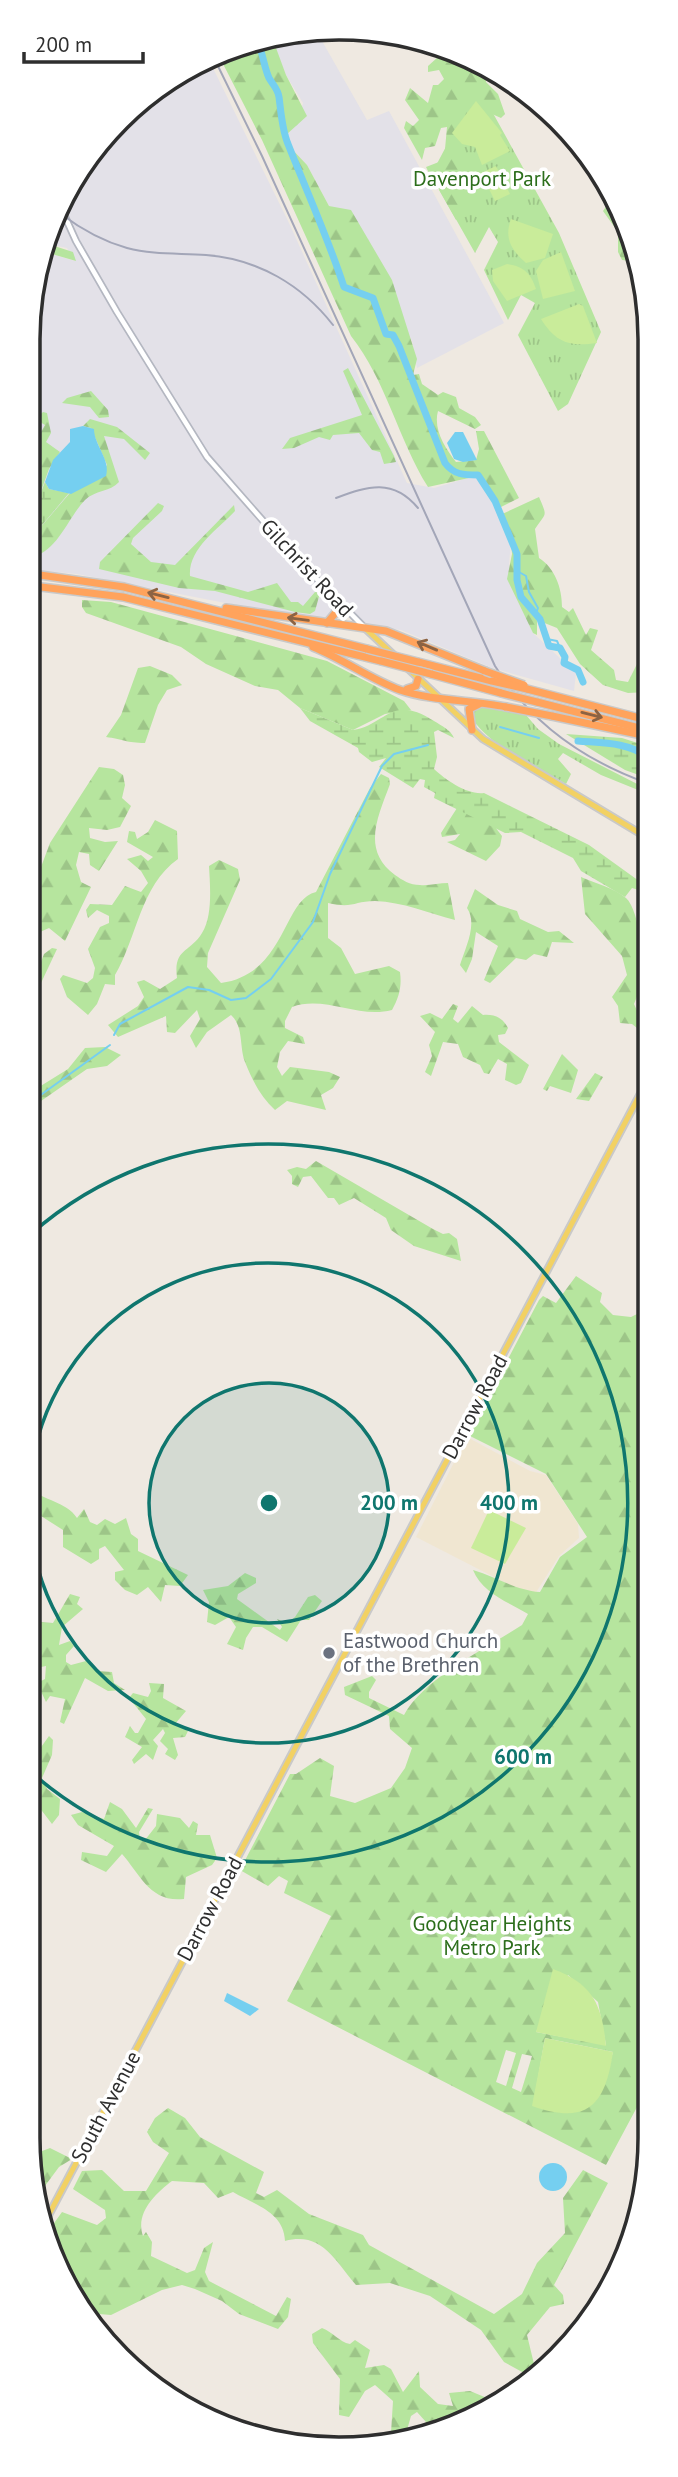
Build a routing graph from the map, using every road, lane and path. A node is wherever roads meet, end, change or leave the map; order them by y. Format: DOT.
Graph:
graph roads {
  1 [pos="66,219"];
  2 [pos="40,576"];
  3 [pos="40,587"];
  4 [pos="333,597"];
  5 [pos="192,604"];
  6 [pos="327,623"];
  7 [pos="366,629"];
  8 [pos="290,637"];
  9 [pos="418,679"];
  10 [pos="526,687"];
  11 [pos="400,690"];
  12 [pos="438,699"];
  13 [pos="486,703"];
  14 [pos="638,718"];
  15 [pos="638,728"];
  16 [pos="472,730"];
  17 [pos="638,734"];
  18 [pos="638,831"];
  19 [pos="638,1098"];
  20 [pos="166,1992"];
  21 [pos="50,2213"];
  1 -- 4 [label="main road, Gilchrist Road"];
  5 -- 2 [label="highway, one-way"];
  3 -- 8 [label="highway"];
  4 -- 6 [label="highway"];
  4 -- 7 [label="main road, Gilchrist Road"];
  6 -- 5 [label="highway, one-way"];
  5 -- 10 [label="highway, bridge"];
  6 -- 7 [label="highway"];
  7 -- 9 [label="main road, Gilchrist Road"];
  10 -- 7 [label="highway, one-way, bridge"];
  8 -- 11 [label="highway"];
  8 -- 15 [label="highway, one-way, bridge"];
  9 -- 11 [label="highway"];
  9 -- 12 [label="main road, Gilchrist Road"];
  10 -- 14 [label="highway"];
  11 -- 12 [label="highway"];
  12 -- 13 [label="highway"];
  12 -- 16 [label="main road, Gilchrist Road"];
  13 -- 16 [label="highway"];
  13 -- 17 [label="highway, bridge"];
  16 -- 18 [label="main road, Gilchrist Road"];
  19 -- 20 [label="main road, Darrow Road"];
  20 -- 21 [label="main road, South Avenue"];
}
